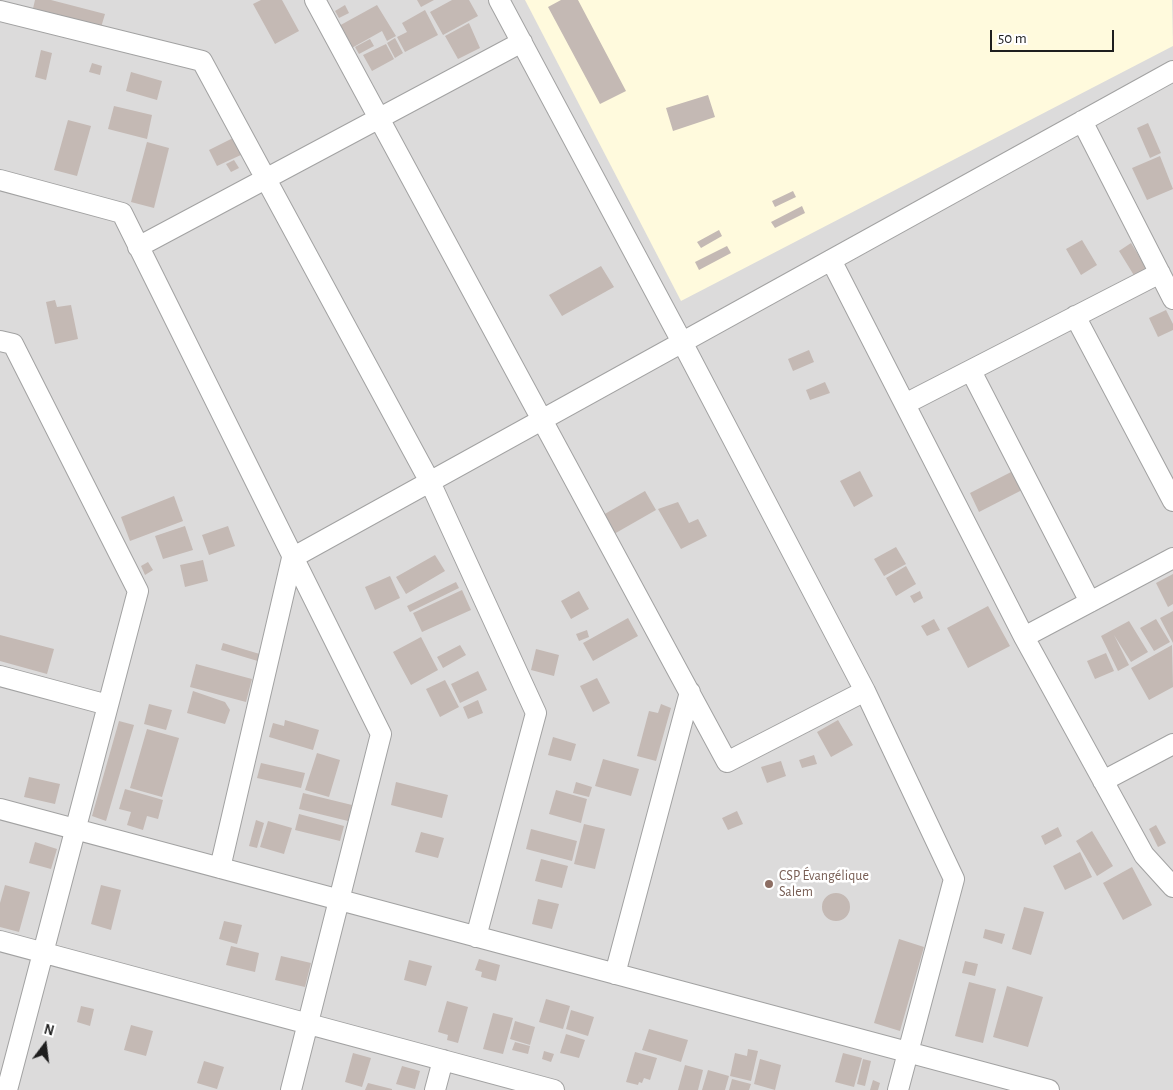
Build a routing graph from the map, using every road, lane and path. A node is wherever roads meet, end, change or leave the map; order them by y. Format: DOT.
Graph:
graph roads {
  1 [pos="315,0"];
  2 [pos="499,0"];
  3 [pos="0,11"];
  4 [pos="522,42"];
  5 [pos="1173,71"];
  6 [pos="379,118"];
  7 [pos="1082,121"];
  8 [pos="266,179"];
  9 [pos="0,180"];
  10 [pos="138,247"];
  11 [pos="831,260"];
  12 [pos="1160,273"];
  13 [pos="1173,299"];
  14 [pos="1075,316"];
  15 [pos="0,341"];
  16 [pos="682,342"];
  17 [pos="970,371"];
  18 [pos="905,404"];
  19 [pos="543,419"];
  20 [pos="430,482"];
  21 [pos="1173,501"];
  22 [pos="292,558"];
  23 [pos="1173,558"];
  24 [pos="1090,602"];
  25 [pos="1024,637"];
  26 [pos="0,676"];
  27 [pos="865,691"];
  28 [pos="690,692"];
  29 [pos="108,705"];
  30 [pos="1173,744"];
  31 [pos="1103,781"];
  32 [pos="0,809"];
  33 [pos="75,830"];
  34 [pos="220,868"];
  35 [pos="1173,887"];
  36 [pos="339,900"];
  37 [pos="476,936"];
  38 [pos="0,941"];
  39 [pos="43,952"];
  40 [pos="615,974"];
  41 [pos="308,1024"];
  42 [pos="908,1052"];
  43 [pos="442,1060"];
  44 [pos="7,1090"];
  45 [pos="291,1090"];
  46 [pos="435,1090"];
  47 [pos="554,1090"];
  48 [pos="898,1090"];
  49 [pos="1049,1090"];
  1 -- 6 [label="street"];
  2 -- 4 [label="street"];
  3 -- 8 [label="street"];
  4 -- 6 [label="street"];
  4 -- 16 [label="street"];
  5 -- 7 [label="street"];
  6 -- 8 [label="street"];
  6 -- 19 [label="street"];
  7 -- 11 [label="street"];
  7 -- 12 [label="street"];
  8 -- 10 [label="street"];
  8 -- 20 [label="street"];
  9 -- 10 [label="street"];
  10 -- 22 [label="street"];
  11 -- 16 [label="street"];
  11 -- 18 [label="street"];
  12 -- 13 [label="street"];
  12 -- 14 [label="street"];
  14 -- 17 [label="street"];
  14 -- 21 [label="street"];
  15 -- 29 [label="street"];
  16 -- 19 [label="street"];
  16 -- 27 [label="street"];
  17 -- 18 [label="street"];
  17 -- 24 [label="street"];
  18 -- 25 [label="street"];
  19 -- 20 [label="street"];
  19 -- 28 [label="street"];
  20 -- 22 [label="street"];
  20 -- 37 [label="street"];
  22 -- 34 [label="street"];
  22 -- 36 [label="street"];
  23 -- 24 [label="street"];
  24 -- 25 [label="street"];
  25 -- 31 [label="street"];
  26 -- 29 [label="street"];
  27 -- 28 [label="street"];
  27 -- 42 [label="street"];
  28 -- 40 [label="street"];
  29 -- 33 [label="street"];
  30 -- 31 [label="street"];
  31 -- 35 [label="street"];
  32 -- 33 [label="street"];
  33 -- 34 [label="street"];
  33 -- 39 [label="street"];
  34 -- 36 [label="street"];
  36 -- 37 [label="street"];
  36 -- 41 [label="street"];
  37 -- 40 [label="street"];
  38 -- 39 [label="street"];
  39 -- 41 [label="street"];
  39 -- 44 [label="street"];
  40 -- 42 [label="street"];
  41 -- 43 [label="street"];
  41 -- 45 [label="street"];
  42 -- 48 [label="street"];
  42 -- 49 [label="street"];
  43 -- 46 [label="street"];
  43 -- 47 [label="street"];
}
